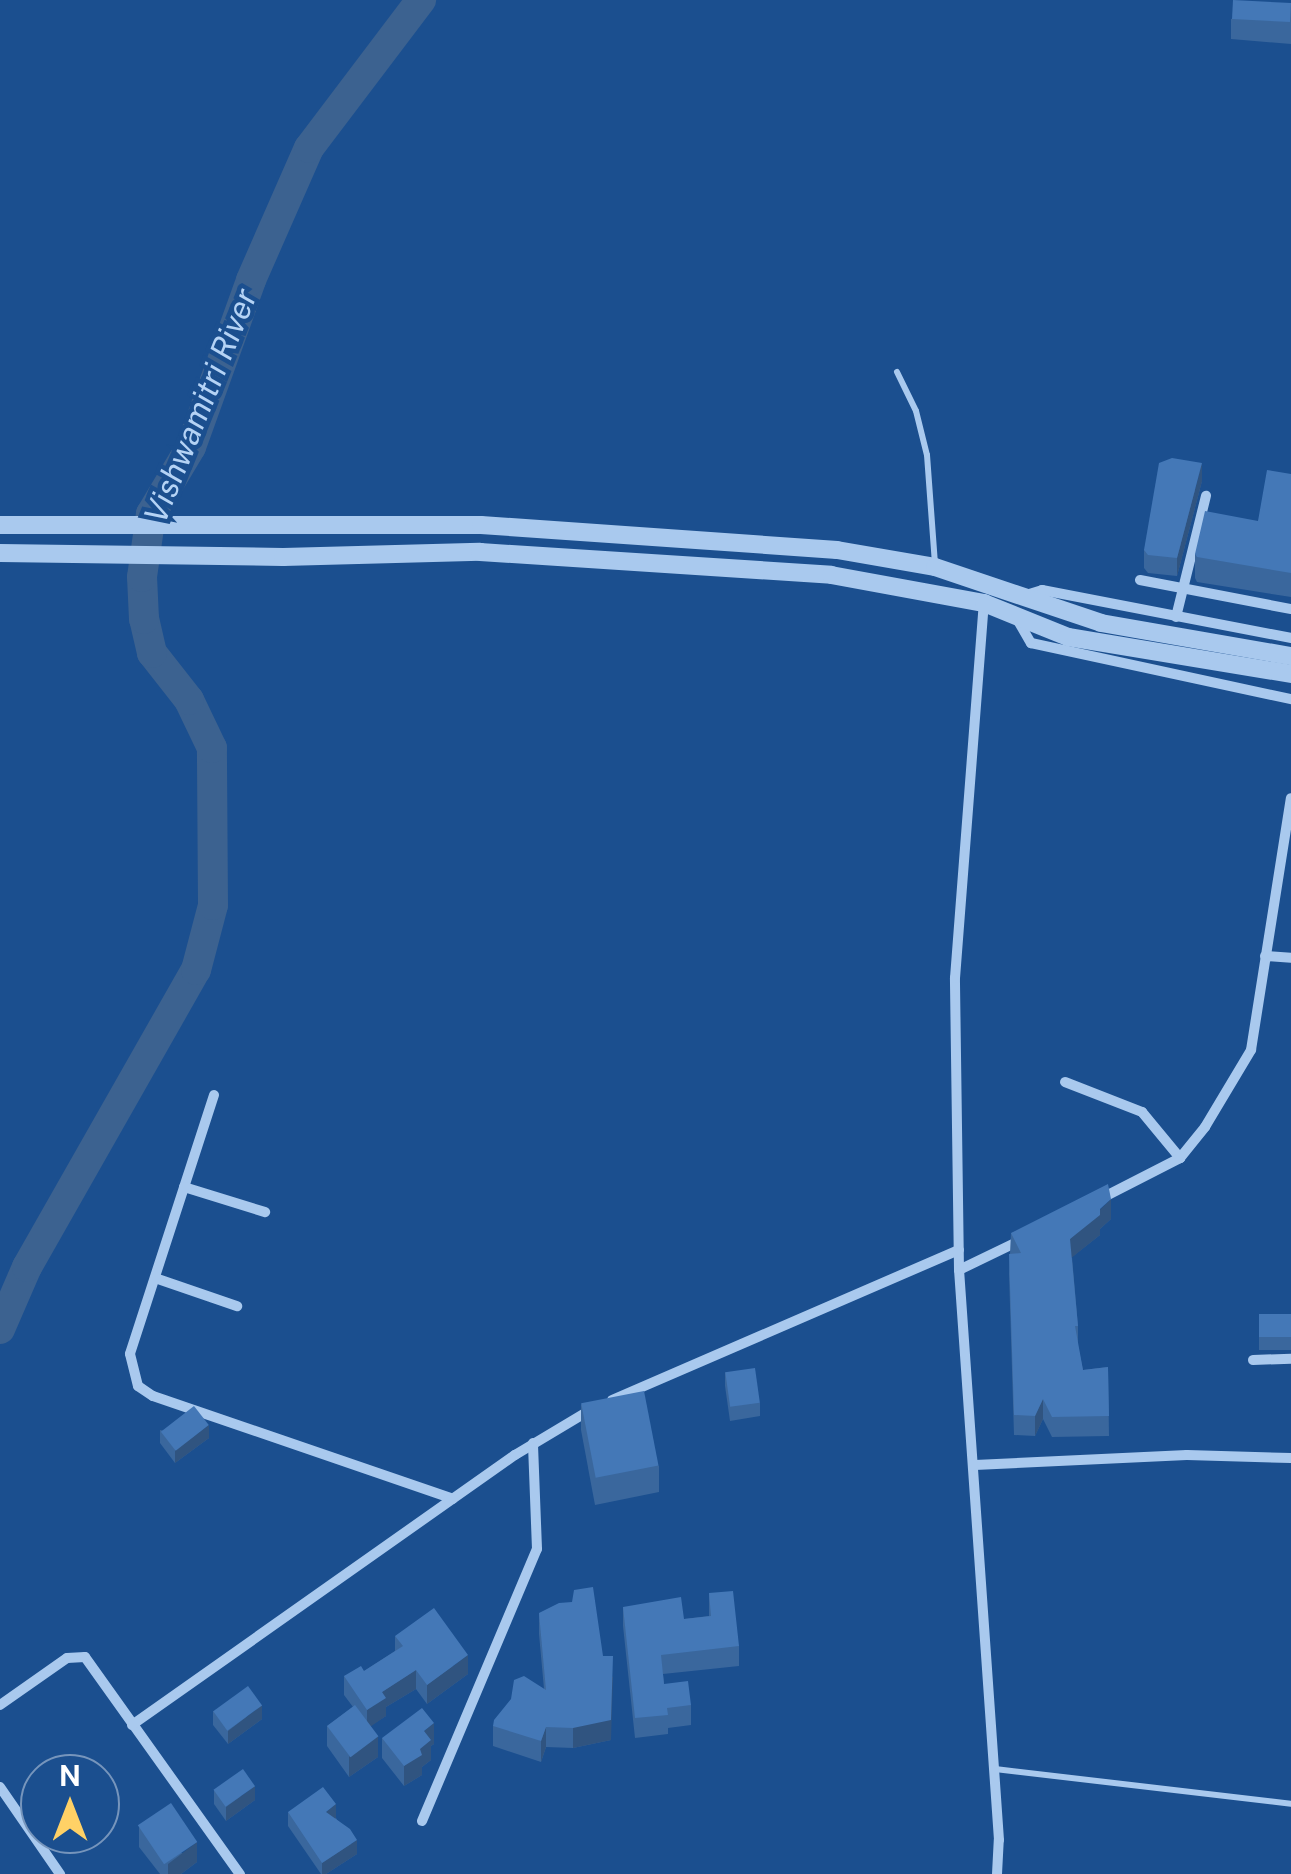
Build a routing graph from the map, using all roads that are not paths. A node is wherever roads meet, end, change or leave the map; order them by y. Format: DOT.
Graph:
graph roads {
  1 [pos="897,372"];
  2 [pos="1206,496"];
  3 [pos="0,525"];
  4 [pos="0,553"];
  5 [pos="935,567"];
  6 [pos="1140,580"];
  7 [pos="1183,589"];
  8 [pos="986,595"];
  9 [pos="1021,597"];
  10 [pos="1291,609"];
  11 [pos="1017,618"];
  12 [pos="1176,618"];
  13 [pos="1291,638"];
  14 [pos="1291,656"];
  15 [pos="1291,674"];
  16 [pos="1291,699"];
  17 [pos="1291,798"];
  18 [pos="1265,956"];
  19 [pos="1291,958"];
  20 [pos="1065,1082"];
  21 [pos="214,1095"];
  22 [pos="1180,1158"];
  23 [pos="184,1187"];
  24 [pos="1094,1202"];
  25 [pos="264,1212"];
  26 [pos="1042,1229"];
  27 [pos="959,1250"];
  28 [pos="959,1270"];
  29 [pos="155,1278"];
  30 [pos="237,1306"];
  31 [pos="1291,1359"];
  32 [pos="1253,1360"];
  33 [pos="533,1443"];
  34 [pos="1291,1458"];
  35 [pos="975,1466"];
  36 [pos="453,1499"];
  37 [pos="0,1706"];
  38 [pos="132,1725"];
  39 [pos="995,1770"];
  40 [pos="0,1787"];
  41 [pos="1291,1804"];
  42 [pos="422,1821"];
  43 [pos="60,1874"];
  44 [pos="240,1874"];
  45 [pos="997,1874"];
  1 -- 5 [label="lane"];
  2 -- 7 [label="street"];
  3 -- 5 [label="street"];
  4 -- 8 [label="street"];
  5 -- 8 [label="street"];
  6 -- 7 [label="street"];
  7 -- 10 [label="street"];
  7 -- 12 [label="street"];
  8 -- 9 [label="street"];
  8 -- 11 [label="street"];
  8 -- 27 [label="street"];
  9 -- 12 [label="street"];
  9 -- 14 [label="street"];
  11 -- 15 [label="street"];
  11 -- 16 [label="street"];
  12 -- 13 [label="street"];
  17 -- 18 [label="street"];
  18 -- 19 [label="street"];
  18 -- 22 [label="street"];
  20 -- 22 [label="street"];
  21 -- 23 [label="street"];
  22 -- 24 [label="street"];
  23 -- 25 [label="street"];
  23 -- 29 [label="street"];
  26 -- 28 [label="street"];
  27 -- 28 [label="street"];
  27 -- 33 [label="street"];
  28 -- 35 [label="street"];
  29 -- 30 [label="street"];
  29 -- 36 [label="street"];
  31 -- 32 [label="street"];
  33 -- 36 [label="street"];
  33 -- 42 [label="street"];
  34 -- 35 [label="street"];
  35 -- 39 [label="street"];
  36 -- 38 [label="street"];
  37 -- 38 [label="street"];
  38 -- 44 [label="street"];
  39 -- 41 [label="lane"];
  39 -- 45 [label="street"];
  40 -- 43 [label="street"];
}
